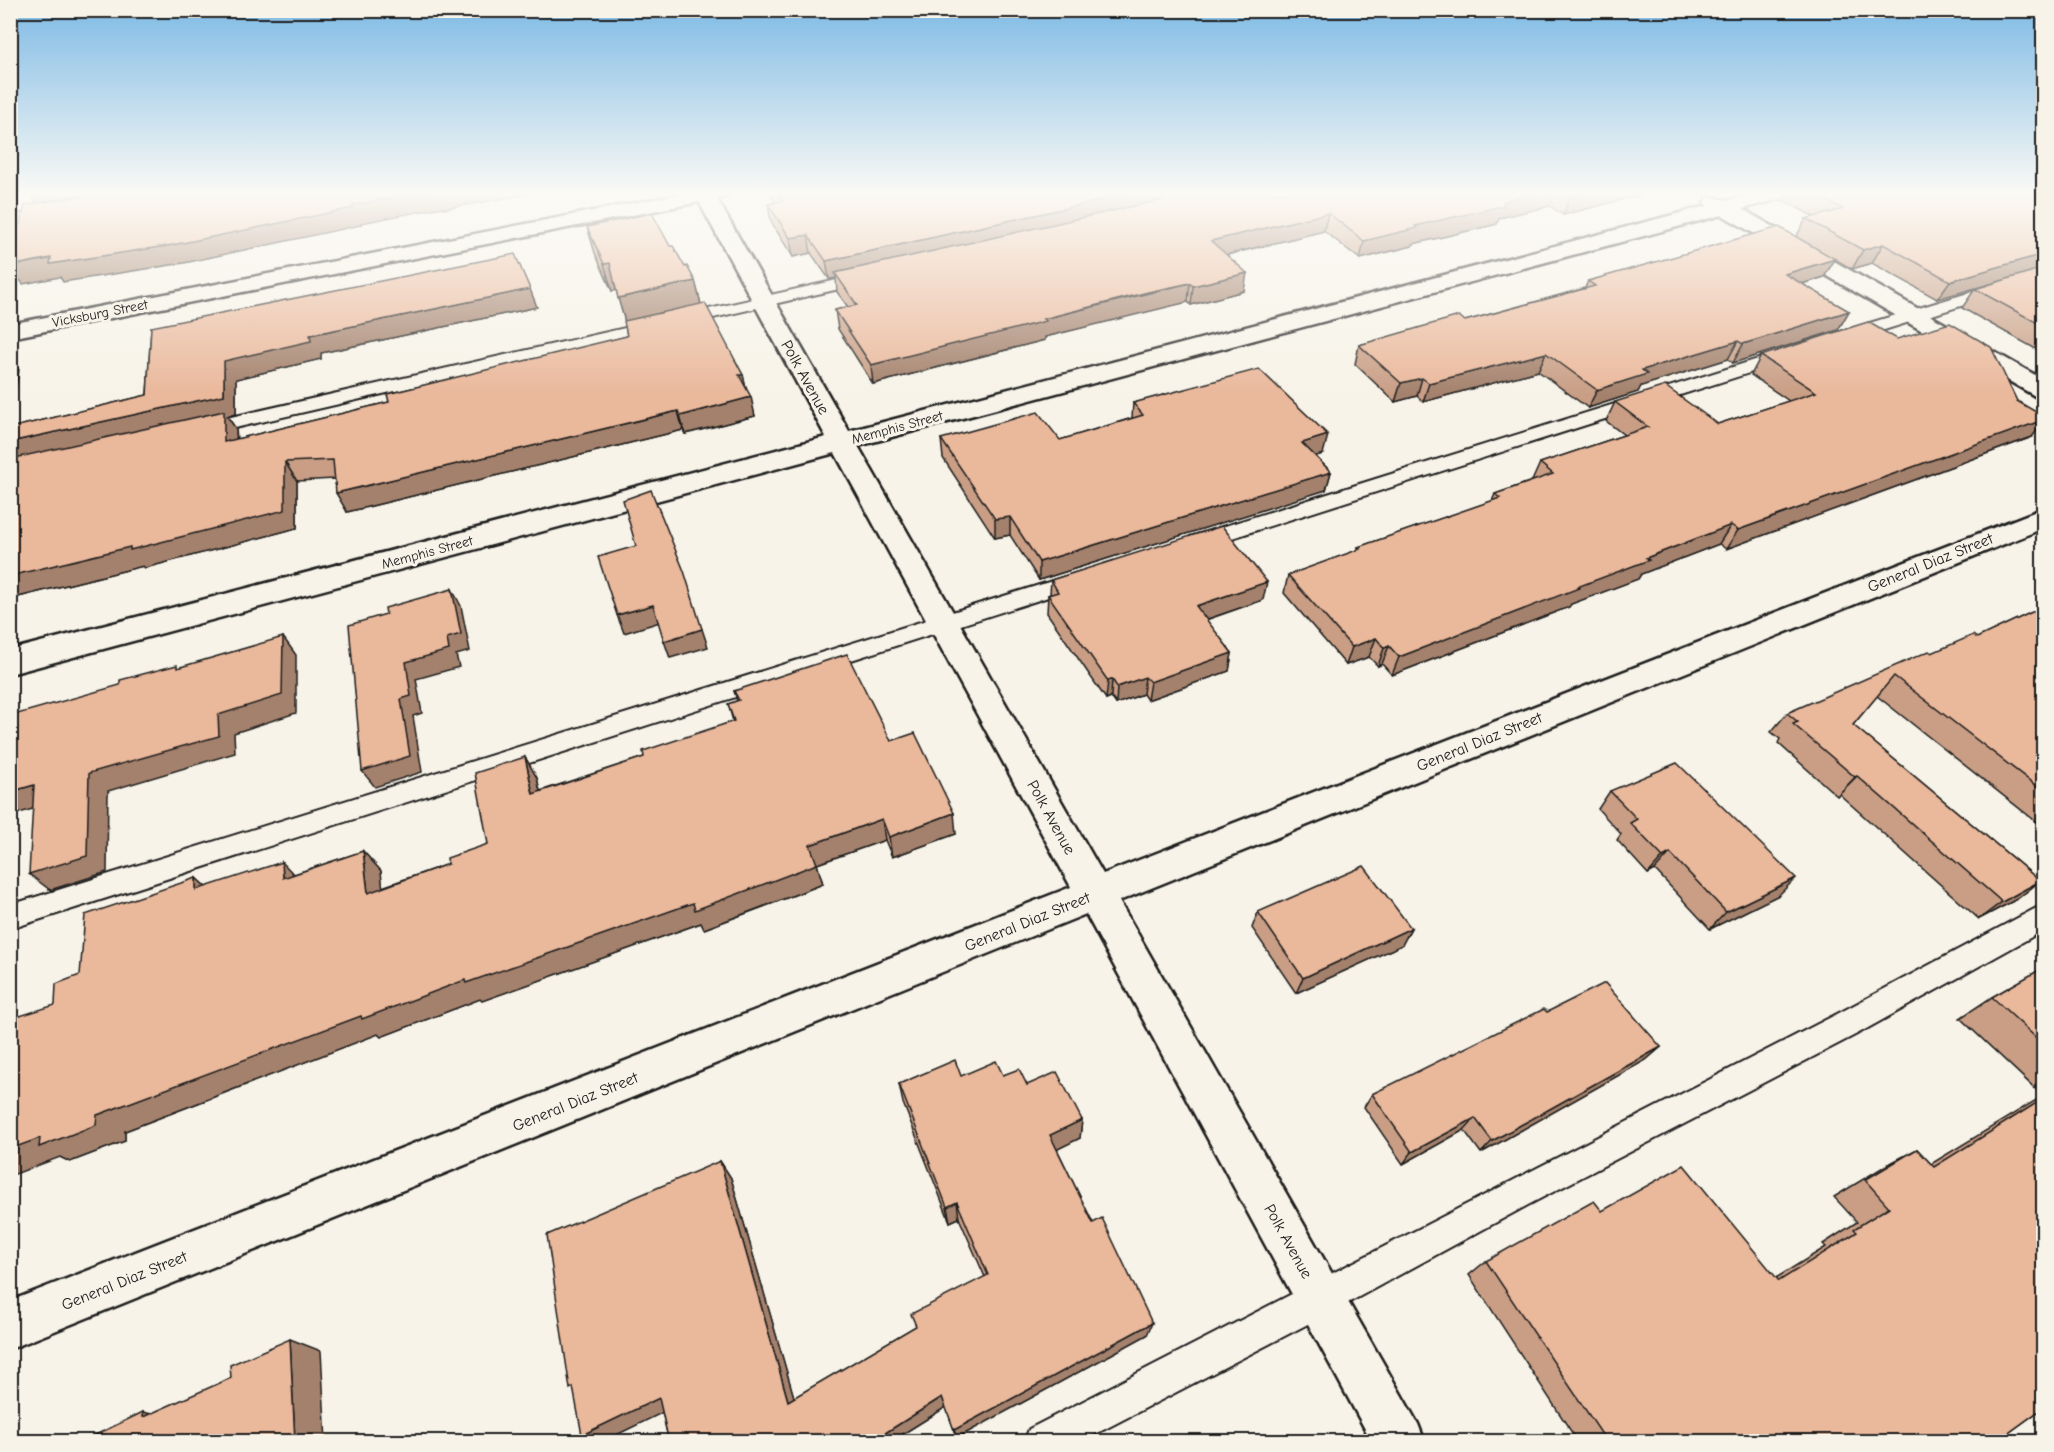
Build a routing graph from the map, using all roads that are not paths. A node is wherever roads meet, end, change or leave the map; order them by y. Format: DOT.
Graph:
graph roads {
  1 [pos="371,260"];
  2 [pos="743,260"];
  3 [pos="1526,260"];
  4 [pos="1816,260"];
  5 [pos="2043,275"];
  6 [pos="879,276"];
  7 [pos="765,302"];
  8 [pos="1911,315"];
  9 [pos="10,331"];
  10 [pos="1823,343"];
  11 [pos="1801,350"];
  12 [pos="2043,391"];
  13 [pos="184,434"];
  14 [pos="842,441"];
  15 [pos="2043,517"];
  16 [pos="1180,547"];
  17 [pos="1101,573"];
  18 [pos="944,623"];
  19 [pos="10,662"];
  20 [pos="1095,894"];
  21 [pos="2043,916"];
  22 [pos="10,917"];
  23 [pos="1321,1299"];
  24 [pos="10,1326"];
  25 [pos="1042,1442"];
  26 [pos="1400,1442"];
  1 -- 9 [label="street, Vicksburg Street"];
  2 -- 7 [label="street, Polk Avenue"];
  3 -- 14 [label="street, Memphis Street"];
  4 -- 8 [label="street"];
  5 -- 8 [label="lane"];
  6 -- 7 [label="lane"];
  7 -- 13 [label="lane"];
  7 -- 14 [label="street, Polk Avenue"];
  8 -- 10 [label="lane"];
  8 -- 12 [label="street"];
  11 -- 16 [label="lane"];
  14 -- 18 [label="street, Polk Avenue"];
  14 -- 19 [label="street, Memphis Street"];
  15 -- 20 [label="street, General Diaz Street"];
  17 -- 18 [label="lane"];
  18 -- 20 [label="street, Polk Avenue"];
  18 -- 22 [label="lane"];
  20 -- 23 [label="street, Polk Avenue"];
  20 -- 24 [label="street, General Diaz Street"];
  21 -- 23 [label="lane"];
  23 -- 25 [label="lane"];
  23 -- 26 [label="street, Polk Avenue"];
}
